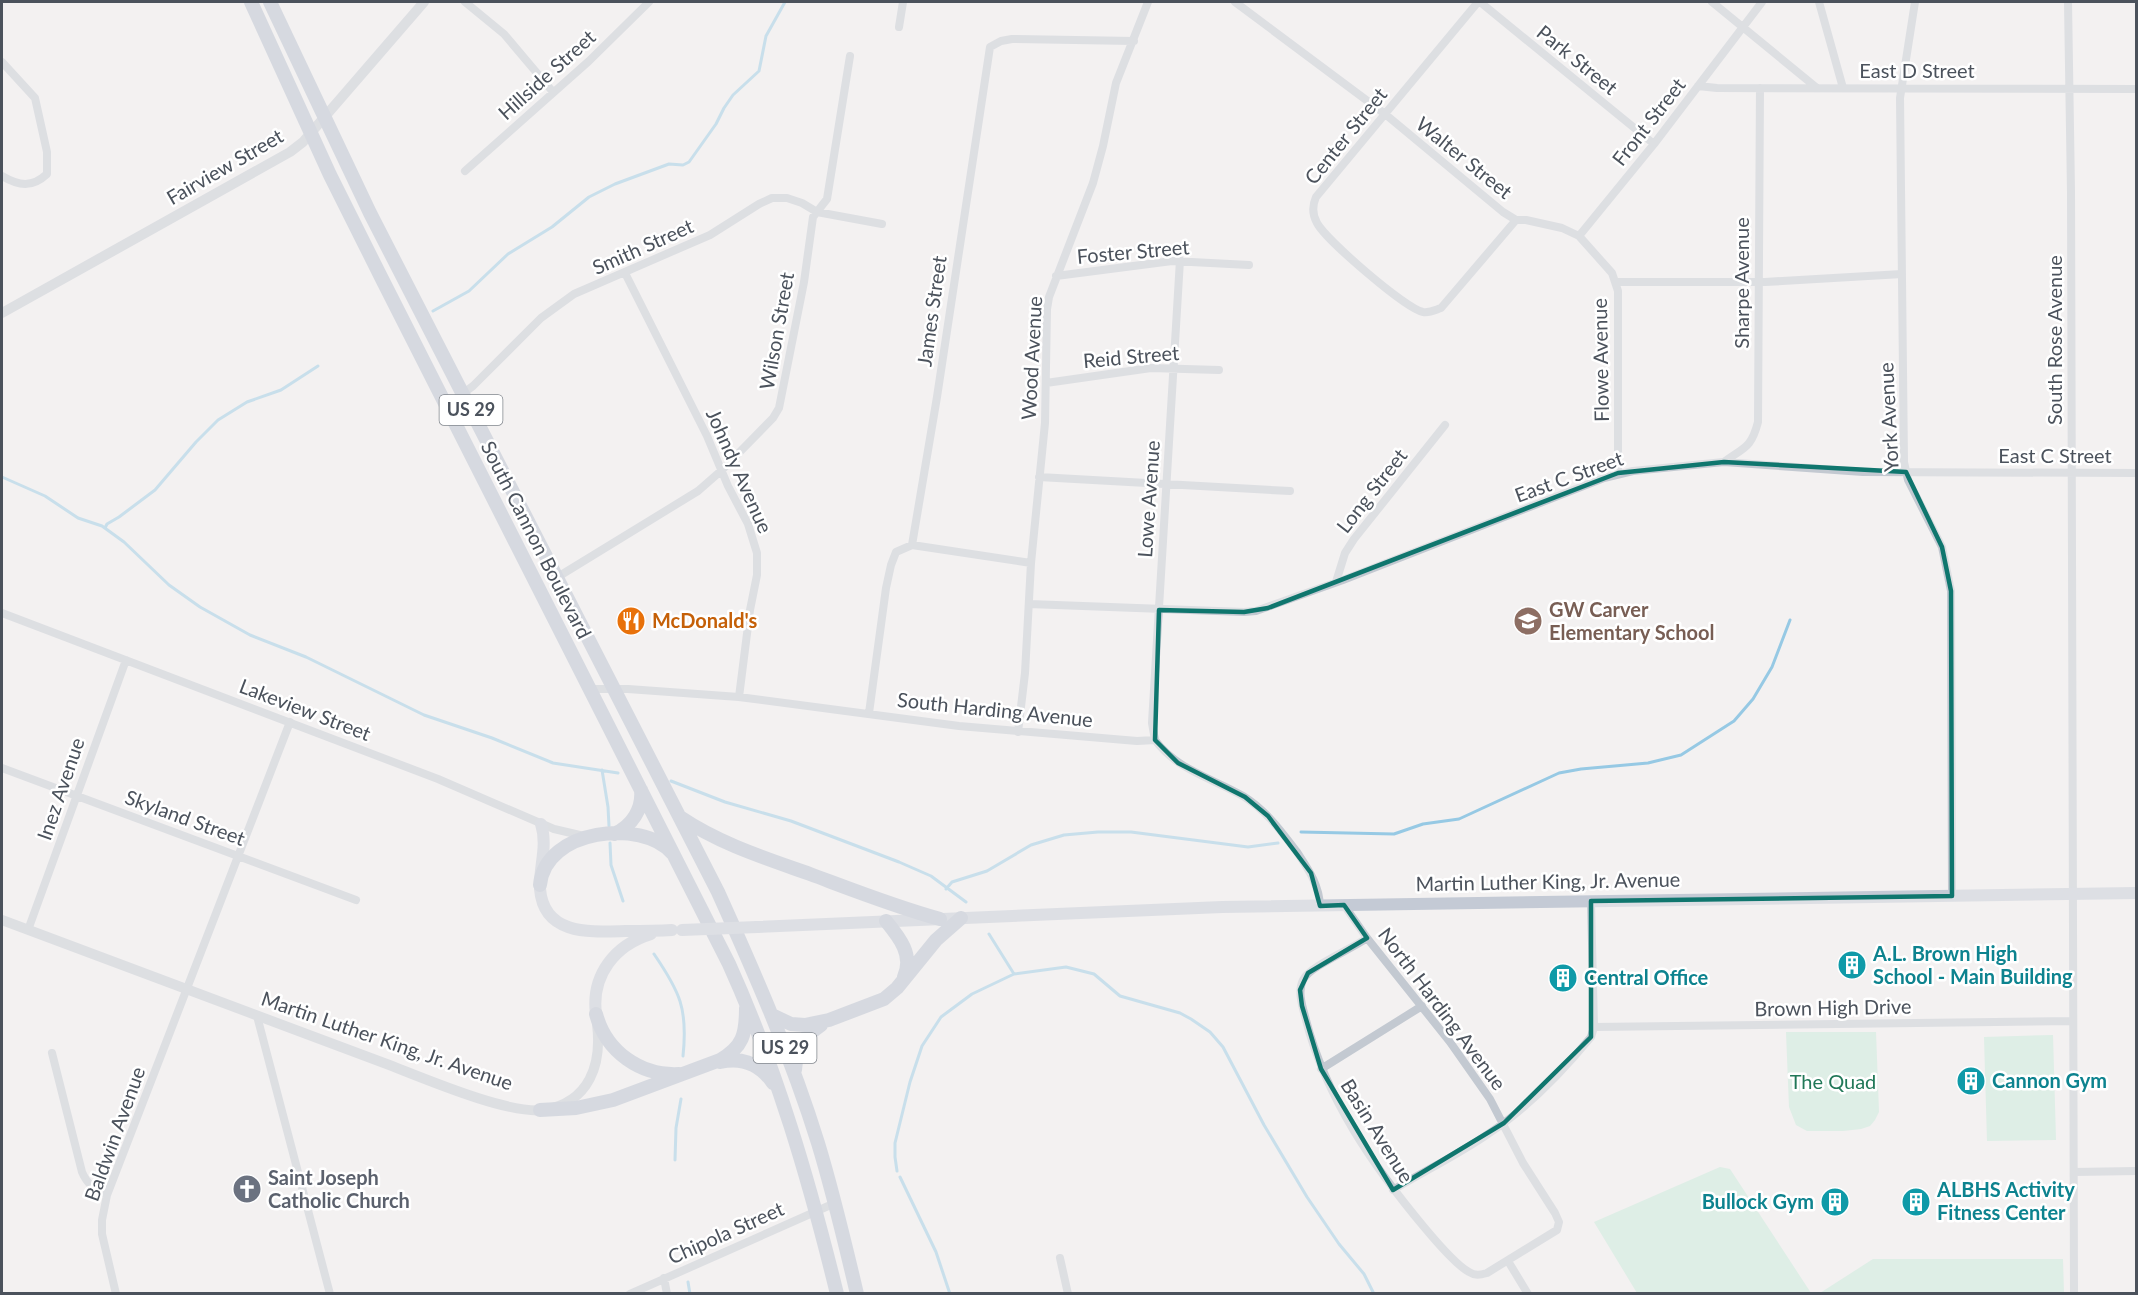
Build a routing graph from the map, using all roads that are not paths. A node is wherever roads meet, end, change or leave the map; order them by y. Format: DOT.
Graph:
graph roads {
  1 [pos="250,2"];
  2 [pos="270,2"];
  3 [pos="424,2"];
  4 [pos="465,2"];
  5 [pos="649,2"];
  6 [pos="903,2"];
  7 [pos="1148,2"];
  8 [pos="1235,2"];
  9 [pos="1479,2"];
  10 [pos="1712,2"];
  11 [pos="1762,2"];
  12 [pos="1819,2"];
  13 [pos="1915,2"];
  14 [pos="2068,2"];
  15 [pos="1742,26"];
  16 [pos="899,27"];
  17 [pos="1134,40"];
  18 [pos="850,56"];
  19 [pos="2,62"];
  20 [pos="1698,86"];
  21 [pos="1760,88"];
  22 [pos="1818,88"];
  23 [pos="1843,88"];
  24 [pos="1901,88"];
  25 [pos="2070,88"];
  26 [pos="2136,89"];
  27 [pos="553,92"];
  28 [pos="1385,114"];
  29 [pos="324,119"];
  30 [pos="311,133"];
  31 [pos="1654,144"];
  32 [pos="465,171"];
  33 [pos="2,176"];
  34 [pos="817,212"];
  35 [pos="1516,220"];
  36 [pos="882,224"];
  37 [pos="1579,236"];
  38 [pos="1180,260"];
  39 [pos="1249,265"];
  40 [pos="625,273"];
  41 [pos="1902,274"];
  42 [pos="1056,276"];
  43 [pos="1616,282"];
  44 [pos="1758,282"];
  45 [pos="2,313"];
  46 [pos="1174,368"];
  47 [pos="1219,370"];
  48 [pos="1046,382"];
  49 [pos="462,393"];
  50 [pos="446,406"];
  51 [pos="1445,425"];
  52 [pos="1724,462"];
  53 [pos="722,470"];
  54 [pos="1906,472"];
  55 [pos="1618,473"];
  56 [pos="2072,473"];
  57 [pos="2136,473"];
  58 [pos="1039,477"];
  59 [pos="1166,483"];
  60 [pos="1290,491"];
  61 [pos="912,545"];
  62 [pos="1032,562"];
  63 [pos="556,578"];
  64 [pos="1336,582"];
  65 [pos="1029,604"];
  66 [pos="1159,610"];
  67 [pos="2,613"];
  68 [pos="126,660"];
  69 [pos="590,689"];
  70 [pos="613,689"];
  71 [pos="739,697"];
  72 [pos="869,713"];
  73 [pos="290,722"];
  74 [pos="1018,732"];
  75 [pos="1155,740"];
  76 [pos="2,768"];
  77 [pos="641,788"];
  78 [pos="76,796"];
  79 [pos="678,816"];
  80 [pos="541,824"];
  81 [pos="596,835"];
  82 [pos="611,835"];
  83 [pos="239,856"];
  84 [pos="680,864"];
  85 [pos="540,885"];
  86 [pos="2136,893"];
  87 [pos="2073,894"];
  88 [pos="1952,896"];
  89 [pos="356,900"];
  90 [pos="1591,901"];
  91 [pos="1344,905"];
  92 [pos="1320,906"];
  93 [pos="961,918"];
  94 [pos="940,919"];
  95 [pos="2,920"];
  96 [pos="886,921"];
  97 [pos="28,930"];
  98 [pos="677,930"];
  99 [pos="1367,938"];
  100 [pos="902,981"];
  101 [pos="187,990"];
  102 [pos="744,998"];
  103 [pos="1422,1006"];
  104 [pos="596,1014"];
  105 [pos="772,1015"];
  106 [pos="257,1016"];
  107 [pos="829,1020"];
  108 [pos="2073,1021"];
  109 [pos="1594,1027"];
  110 [pos="51,1053"];
  111 [pos="712,1064"];
  112 [pos="1321,1069"];
  113 [pos="690,1072"];
  114 [pos="794,1072"];
  115 [pos="783,1101"];
  116 [pos="540,1110"];
  117 [pos="1504,1123"];
  118 [pos="2136,1171"];
  119 [pos="2074,1172"];
  120 [pos="1393,1190"];
  121 [pos="107,1195"];
  122 [pos="835,1203"];
  123 [pos="816,1211"];
  124 [pos="1557,1230"];
  125 [pos="1060,1258"];
  126 [pos="1508,1261"];
  127 [pos="664,1278"];
  128 [pos="116,1293"];
  129 [pos="330,1293"];
  130 [pos="630,1293"];
  131 [pos="667,1293"];
  132 [pos="837,1293"];
  133 [pos="857,1293"];
  134 [pos="1068,1293"];
  135 [pos="1528,1293"];
  136 [pos="2074,1293"];
  1 -- 30 [label="main road, South Cannon Boulevard / US 29"];
  2 -- 29 [label="main road, South Cannon Boulevard / US 29"];
  3 -- 29 [label="street, Fairview Street"];
  4 -- 27 [label="street"];
  5 -- 27 [label="street, Hillside Street"];
  6 -- 16 [label="street"];
  7 -- 17 [label="street, Wood Avenue"];
  8 -- 28 [label="street, Walter Street"];
  9 -- 28 [label="street, Center Street"];
  9 -- 31 [label="street, Park Street"];
  10 -- 15 [label="street"];
  11 -- 15 [label="street, Front Street"];
  12 -- 23 [label="street"];
  13 -- 24 [label="street, York Avenue"];
  14 -- 25 [label="street, South Rose Avenue"];
  15 -- 20 [label="street, Front Street"];
  15 -- 22 [label="street"];
  17 -- 42 [label="street, Wood Avenue"];
  17 -- 61 [label="street, James Street"];
  18 -- 34 [label="street, Wilson Street"];
  19 -- 33 [label="street"];
  20 -- 21 [label="street, East D Street"];
  20 -- 31 [label="street, Front Street"];
  21 -- 22 [label="street, East D Street"];
  21 -- 44 [label="street, Sharpe Avenue"];
  22 -- 23 [label="street, East D Street"];
  23 -- 24 [label="street, East D Street"];
  24 -- 25 [label="street, East D Street"];
  24 -- 41 [label="street, York Avenue"];
  25 -- 26 [label="street, East D Street"];
  25 -- 56 [label="street, South Rose Avenue"];
  27 -- 32 [label="street, Hillside Street"];
  28 -- 35 [label="street, Walter Street"];
  28 -- 35 [label="street, Center Street"];
  29 -- 30 [label="street, Fairview Street"];
  29 -- 49 [label="main road, South Cannon Boulevard / US 29"];
  30 -- 45 [label="street, Fairview Street"];
  30 -- 50 [label="main road, South Cannon Boulevard / US 29"];
  31 -- 37 [label="street, Front Street"];
  34 -- 36 [label="street, Smith Street"];
  34 -- 40 [label="street, Smith Street"];
  34 -- 53 [label="street, Wilson Street"];
  35 -- 37 [label="street, Walter Street"];
  37 -- 43 [label="street, Walter Street"];
  38 -- 39 [label="street, Foster Street"];
  38 -- 42 [label="street, Foster Street"];
  38 -- 46 [label="street, Lowe Avenue"];
  40 -- 49 [label="street, Smith Street"];
  40 -- 53 [label="street, Johndy Avenue"];
  41 -- 44 [label="street"];
  41 -- 54 [label="street, York Avenue"];
  42 -- 48 [label="street, Wood Avenue"];
  43 -- 44 [label="street"];
  43 -- 55 [label="street, Flowe Avenue"];
  44 -- 52 [label="street, Sharpe Avenue"];
  46 -- 47 [label="street, Reid Street"];
  46 -- 48 [label="street, Reid Street"];
  46 -- 59 [label="street, Lowe Avenue"];
  48 -- 58 [label="street, Wood Avenue"];
  49 -- 50 [label="street, Smith Street"];
  49 -- 63 [label="main road, South Cannon Boulevard / US 29"];
  50 -- 69 [label="main road, South Cannon Boulevard / US 29"];
  51 -- 64 [label="street, Long Street"];
  52 -- 54 [label="street, East C Street"];
  52 -- 55 [label="street, East C Street"];
  53 -- 63 [label="street, Wilson Street"];
  53 -- 71 [label="street, Johndy Avenue"];
  54 -- 56 [label="street, East C Street"];
  54 -- 88 [label="street, York Avenue"];
  55 -- 64 [label="street, East C Street"];
  56 -- 57 [label="street, East C Street"];
  56 -- 87 [label="street, South Rose Avenue"];
  58 -- 59 [label="street"];
  58 -- 62 [label="street, Wood Avenue"];
  59 -- 60 [label="street"];
  59 -- 66 [label="street, Lowe Avenue"];
  61 -- 62 [label="street"];
  61 -- 72 [label="street"];
  62 -- 65 [label="street, Wood Avenue"];
  63 -- 70 [label="main road, South Cannon Boulevard / US 29"];
  64 -- 66 [label="street, East C Street"];
  65 -- 66 [label="street, East C Street"];
  65 -- 74 [label="street, Wood Avenue"];
  66 -- 75 [label="street, Lowe Avenue"];
  67 -- 68 [label="street, Lakeview Street"];
  68 -- 73 [label="street, Lakeview Street"];
  68 -- 78 [label="street, Inez Avenue"];
  69 -- 70 [label="street, South Harding Avenue"];
  69 -- 77 [label="main road, South Cannon Boulevard / US 29"];
  70 -- 71 [label="street, South Harding Avenue"];
  70 -- 79 [label="main road, South Cannon Boulevard / US 29"];
  71 -- 72 [label="street, South Harding Avenue"];
  72 -- 74 [label="street, South Harding Avenue"];
  73 -- 80 [label="street, Lakeview Street"];
  73 -- 83 [label="street, Baldwin Avenue"];
  74 -- 75 [label="street, South Harding Avenue"];
  75 -- 92 [label="street"];
  76 -- 78 [label="street, Skyland Street"];
  77 -- 82 [label="main road"];
  77 -- 84 [label="main road, South Cannon Boulevard / US 29"];
  78 -- 83 [label="street, Skyland Street"];
  78 -- 97 [label="street, Inez Avenue"];
  79 -- 94 [label="main road"];
  79 -- 105 [label="main road, US 29"];
  80 -- 81 [label="street, Lakeview Street"];
  80 -- 85 [label="main road"];
  81 -- 82 [label="main road"];
  81 -- 85 [label="main road"];
  82 -- 84 [label="main road"];
  83 -- 89 [label="street, Skyland Street"];
  83 -- 101 [label="street, Baldwin Avenue"];
  84 -- 102 [label="main road, South Cannon Boulevard / US 29"];
  85 -- 98 [label="main road"];
  86 -- 87 [label="main road, Martin Luther King, Jr. Avenue"];
  87 -- 88 [label="main road, Martin Luther King, Jr. Avenue"];
  87 -- 108 [label="street, South Rose Avenue"];
  88 -- 90 [label="main road, Martin Luther King, Jr. Avenue"];
  90 -- 91 [label="main road, Martin Luther King, Jr. Avenue"];
  90 -- 109 [label="street"];
  91 -- 92 [label="main road, Martin Luther King, Jr. Avenue"];
  91 -- 99 [label="street, North Harding Avenue"];
  92 -- 93 [label="main road, Martin Luther King, Jr. Avenue"];
  93 -- 94 [label="main road, Martin Luther King, Jr. Avenue"];
  93 -- 100 [label="main road"];
  94 -- 96 [label="main road, Martin Luther King, Jr. Avenue"];
  95 -- 97 [label="street, Martin Luther King, Jr. Avenue"];
  96 -- 98 [label="main road, Martin Luther King, Jr. Avenue, bridge"];
  96 -- 100 [label="main road"];
  97 -- 101 [label="street, Martin Luther King, Jr. Avenue"];
  98 -- 104 [label="main road, Martin Luther King, Jr. Avenue"];
  99 -- 103 [label="street, North Harding Avenue"];
  99 -- 112 [label="street, Basin Avenue"];
  100 -- 107 [label="main road"];
  101 -- 106 [label="street, Martin Luther King, Jr. Avenue"];
  101 -- 121 [label="street, Baldwin Avenue"];
  102 -- 111 [label="main road"];
  102 -- 115 [label="main road, US 29"];
  103 -- 112 [label="street"];
  103 -- 117 [label="street, North Harding Avenue"];
  104 -- 113 [label="main road"];
  104 -- 116 [label="street, Martin Luther King, Jr. Avenue"];
  105 -- 107 [label="main road"];
  105 -- 114 [label="main road, US 29"];
  106 -- 116 [label="street, Martin Luther King, Jr. Avenue"];
  106 -- 129 [label="street"];
  107 -- 114 [label="main road"];
  108 -- 109 [label="street, Brown High Drive"];
  108 -- 119 [label="street, South Rose Avenue"];
  109 -- 117 [label="street"];
  110 -- 121 [label="street"];
  111 -- 113 [label="main road"];
  111 -- 115 [label="main road"];
  112 -- 120 [label="street, Basin Avenue"];
  113 -- 116 [label="main road"];
  114 -- 122 [label="main road, US 29"];
  115 -- 123 [label="main road, US 29"];
  117 -- 120 [label="street"];
  117 -- 124 [label="street, North Harding Avenue"];
  118 -- 119 [label="street"];
  119 -- 136 [label="street, South Rose Avenue"];
  120 -- 126 [label="street, Basin Avenue"];
  121 -- 128 [label="street, Baldwin Avenue"];
  122 -- 123 [label="street, Chipola Street"];
  122 -- 133 [label="main road, US 29"];
  123 -- 127 [label="street, Chipola Street"];
  123 -- 132 [label="main road, US 29"];
  124 -- 126 [label="street, Basin Avenue"];
  125 -- 134 [label="street"];
  126 -- 135 [label="street"];
  127 -- 130 [label="street, Chipola Street"];
  127 -- 131 [label="street"];
}
